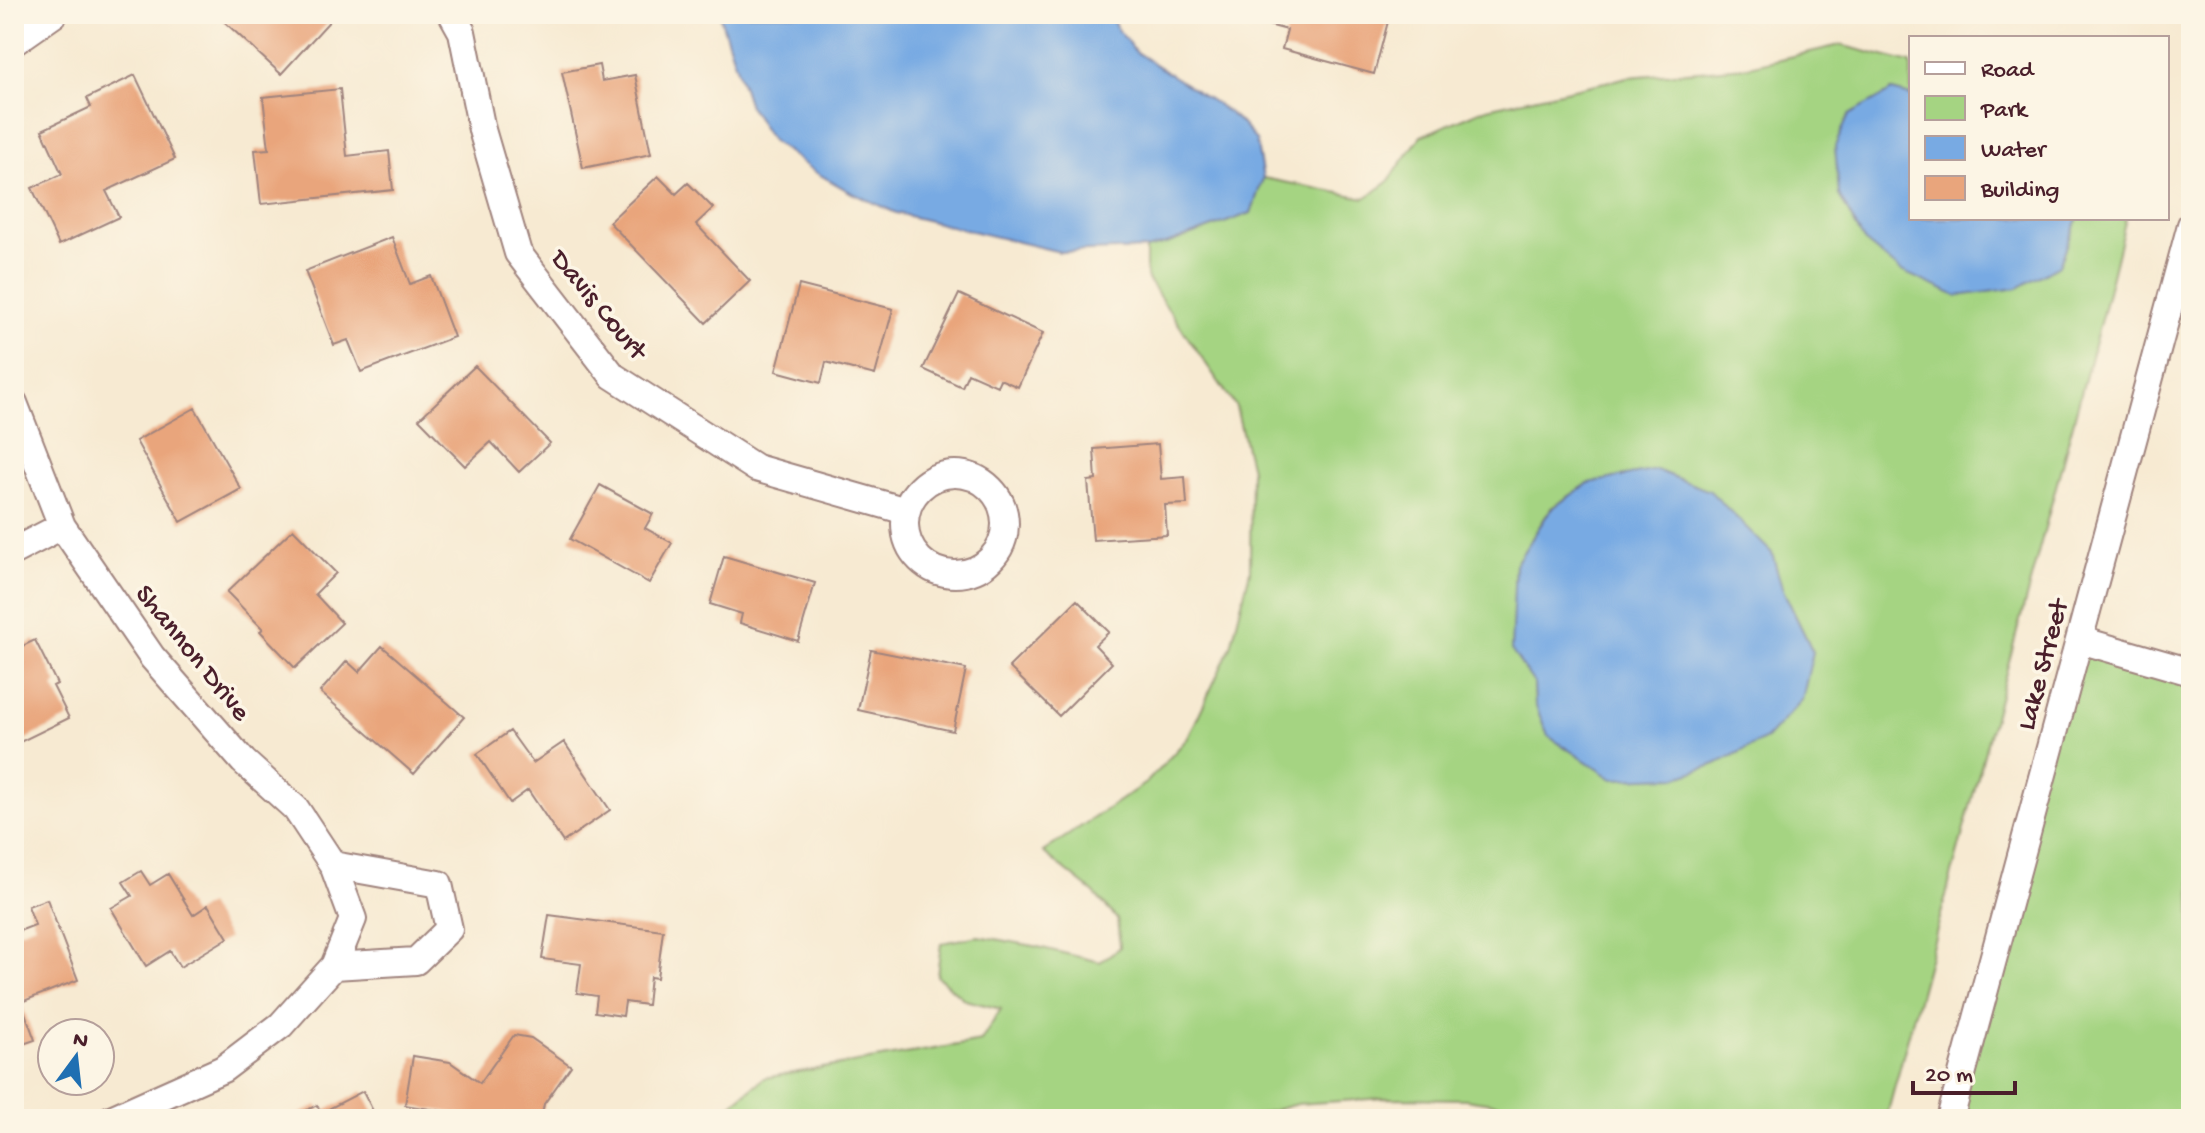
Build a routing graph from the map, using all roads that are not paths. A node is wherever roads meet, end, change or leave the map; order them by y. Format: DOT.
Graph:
graph roads {
  1 [pos="54,14"];
  2 [pos="452,14"];
  3 [pos="14,42"];
  4 [pos="2191,225"];
  5 [pos="14,403"];
  6 [pos="906,511"];
  7 [pos="62,526"];
  8 [pos="14,551"];
  9 [pos="2080,640"];
  10 [pos="2191,672"];
  11 [pos="333,865"];
  12 [pos="334,966"];
  13 [pos="111,1119"];
  14 [pos="1950,1119"];
  1 -- 3 [label="street"];
  2 -- 6 [label="street, Davis Court"];
  4 -- 9 [label="street, Lake Street"];
  5 -- 7 [label="street, Shannon Drive"];
  7 -- 8 [label="street"];
  7 -- 11 [label="street, Shannon Drive"];
  9 -- 10 [label="street"];
  9 -- 14 [label="street, Lake Street"];
  11 -- 12 [label="street, Shannon Drive"];
  11 -- 12 [label="street"];
  12 -- 13 [label="street"];
}
